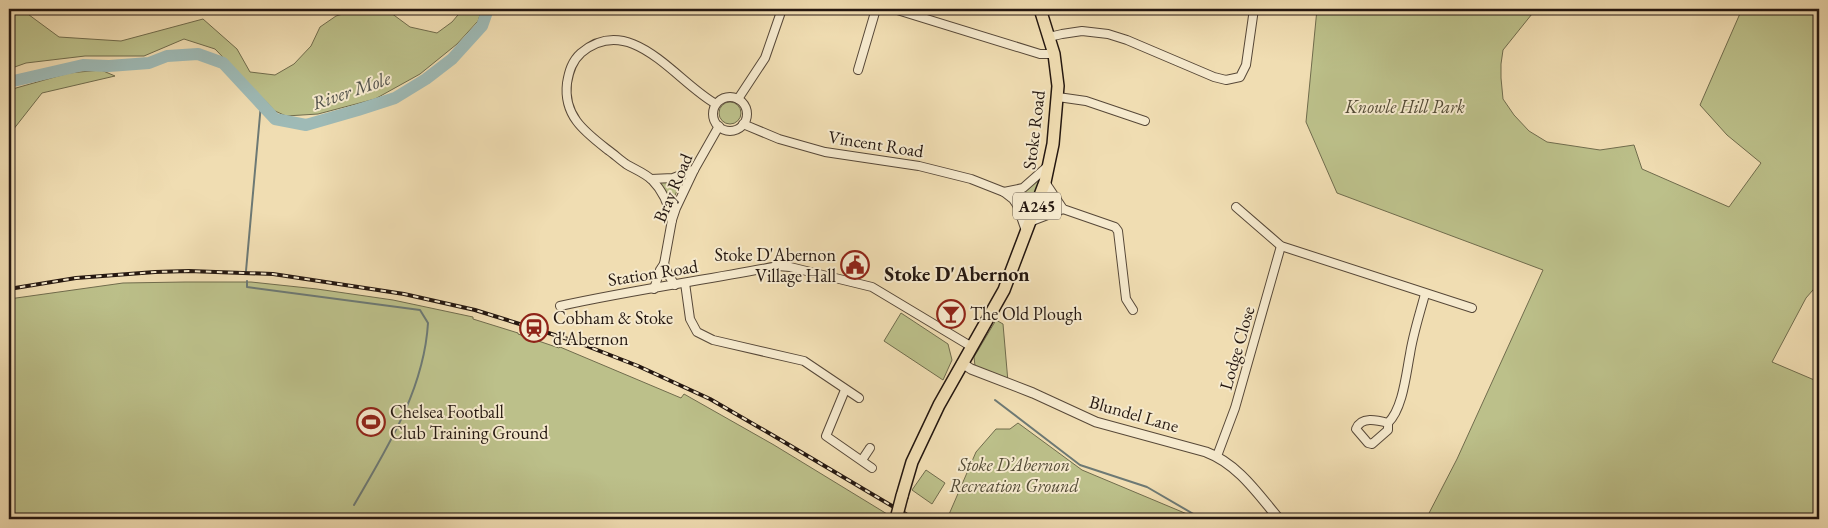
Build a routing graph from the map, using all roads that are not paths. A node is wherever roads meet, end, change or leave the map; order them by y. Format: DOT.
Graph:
graph roads {
  1 [pos="782,9"];
  2 [pos="876,9"];
  3 [pos="894,9"];
  4 [pos="1040,9"];
  5 [pos="1254,9"];
  6 [pos="1049,37"];
  7 [pos="1054,54"];
  8 [pos="858,70"];
  9 [pos="1058,97"];
  10 [pos="738,99"];
  11 [pos="716,104"];
  12 [pos="743,124"];
  13 [pos="718,126"];
  14 [pos="1137,128"];
  15 [pos="1050,164"];
  16 [pos="694,170"];
  17 [pos="651,179"];
  18 [pos="1046,182"];
  19 [pos="1004,192"];
  20 [pos="1236,207"];
  21 [pos="1063,209"];
  22 [pos="672,220"];
  23 [pos="1032,221"];
  24 [pos="1027,233"];
  25 [pos="1281,246"];
  26 [pos="664,264"];
  27 [pos="685,283"];
  28 [pos="675,285"];
  29 [pos="654,289"];
  30 [pos="1425,294"];
  31 [pos="560,306"];
  32 [pos="1472,308"];
  33 [pos="1133,310"];
  34 [pos="972,347"];
  35 [pos="962,363"];
  36 [pos="845,390"];
  37 [pos="859,398"];
  38 [pos="1388,422"];
  39 [pos="870,448"];
  40 [pos="1218,456"];
  41 [pos="862,460"];
  42 [pos="872,468"];
  43 [pos="896,519"];
  44 [pos="1279,519"];
  1 -- 10 [label="street"];
  2 -- 8 [label="street"];
  3 -- 7 [label="street"];
  4 -- 6 [label="main road, Stoke Road / A245"];
  5 -- 6 [label="street"];
  6 -- 7 [label="main road, Stoke Road / A245"];
  7 -- 9 [label="main road, Stoke Road / A245"];
  9 -- 14 [label="street"];
  9 -- 15 [label="main road, Stoke Road / A245"];
  10 -- 11 [label="street"];
  10 -- 12 [label="street"];
  11 -- 13 [label="street"];
  11 -- 17 [label="street"];
  12 -- 13 [label="street"];
  12 -- 19 [label="street, Vincent Road"];
  13 -- 16 [label="street, Bray Road"];
  15 -- 18 [label="main road, Stoke Road / A245"];
  15 -- 19 [label="street"];
  16 -- 17 [label="street"];
  16 -- 22 [label="street, Bray Road"];
  17 -- 22 [label="street"];
  18 -- 21 [label="street"];
  18 -- 23 [label="main road, Stoke Road / A245"];
  19 -- 24 [label="street"];
  20 -- 25 [label="street"];
  21 -- 23 [label="street"];
  21 -- 33 [label="street"];
  22 -- 26 [label="street, Bray Road"];
  23 -- 24 [label="main road, Stoke Road / A245"];
  24 -- 34 [label="main road, Stoke Road / A245"];
  25 -- 30 [label="street"];
  25 -- 40 [label="street, Lodge Close"];
  26 -- 28 [label="street"];
  26 -- 29 [label="street, Bray Road"];
  27 -- 28 [label="street, Station Road"];
  27 -- 34 [label="street, Station Road"];
  27 -- 36 [label="street"];
  28 -- 29 [label="street, Station Road"];
  29 -- 31 [label="street, Station Road"];
  30 -- 32 [label="street"];
  30 -- 38 [label="street"];
  34 -- 35 [label="main road, Stoke Road / A245"];
  35 -- 40 [label="street, Blundel Lane"];
  35 -- 43 [label="main road, Stoke Road / A245, bridge"];
  36 -- 37 [label="street"];
  36 -- 41 [label="street"];
  39 -- 41 [label="street"];
  40 -- 44 [label="street, Blundel Lane"];
  41 -- 42 [label="street"];
}
